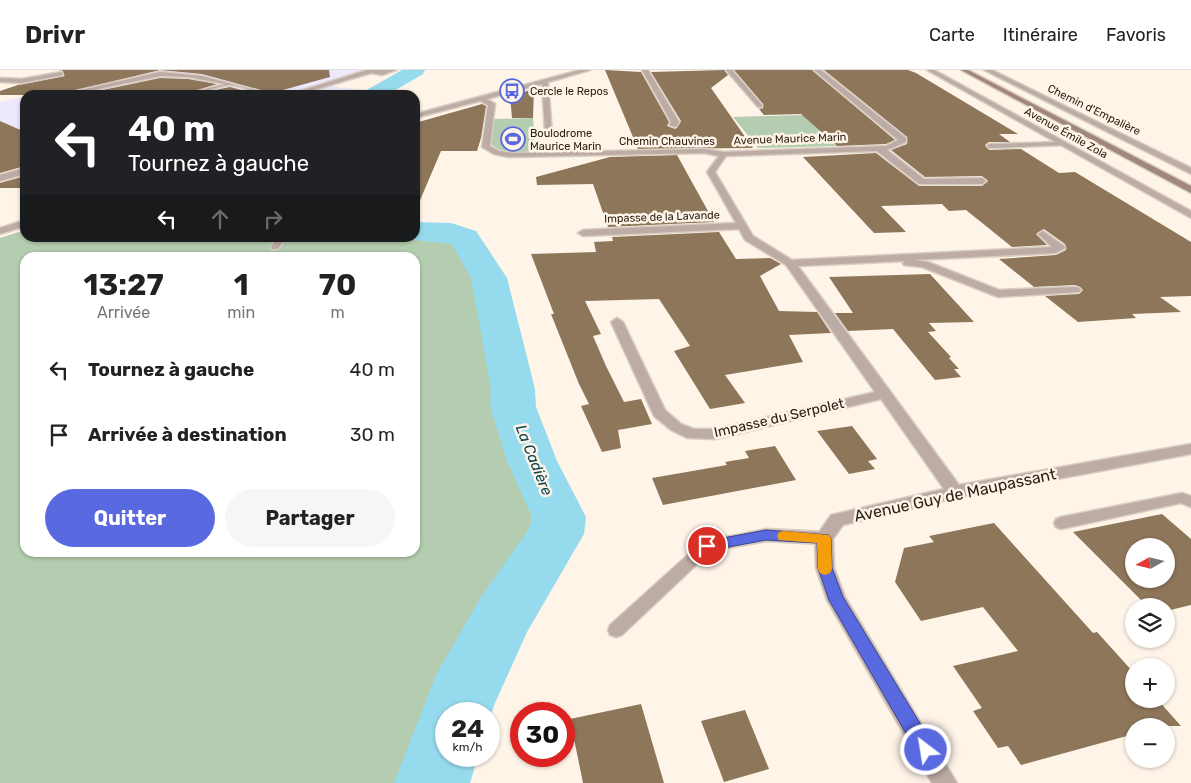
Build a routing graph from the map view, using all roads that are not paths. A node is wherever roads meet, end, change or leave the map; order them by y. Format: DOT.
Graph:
graph roads {
  1 [pos="372,70"];
  2 [pos="394,70"];
  3 [pos="587,70"];
  4 [pos="645,70"];
  5 [pos="728,70"];
  6 [pos="817,70"];
  7 [pos="930,70"];
  8 [pos="964,70"];
  9 [pos="987,70"];
  10 [pos="382,73"];
  11 [pos="61,74"];
  12 [pos="0,80"];
  13 [pos="545,82"];
  14 [pos="230,84"];
  15 [pos="85,90"];
  16 [pos="207,90"];
  17 [pos="252,90"];
  18 [pos="306,90"];
  19 [pos="320,90"];
  20 [pos="482,99"];
  21 [pos="760,106"];
  22 [pos="420,115"];
  23 [pos="674,125"];
  24 [pos="548,132"];
  25 [pos="1063,144"];
  26 [pos="990,146"];
  27 [pos="880,149"];
  28 [pos="724,154"];
  29 [pos="1191,171"];
  30 [pos="20,172"];
  31 [pos="0,178"];
  32 [pos="982,181"];
  33 [pos="1191,190"];
  34 [pos="1191,215"];
  35 [pos="20,225"];
  36 [pos="743,226"];
  37 [pos="0,231"];
  38 [pos="583,232"];
  39 [pos="1043,234"];
  40 [pos="279,242"];
  41 [pos="276,247"];
  42 [pos="792,266"];
  43 [pos="1075,290"];
  44 [pos="617,322"];
  45 [pos="884,394"];
  46 [pos="1191,449"];
  47 [pos="955,492"];
  48 [pos="1191,502"];
  49 [pos="1061,522"];
  50 [pos="824,538"];
  51 [pos="616,630"];
  52 [pos="945,783"];
  1 -- 10 [label="street"];
  1 -- 18 [label="street"];
  2 -- 10 [label="street"];
  3 -- 13 [label="street"];
  4 -- 23 [label="street"];
  5 -- 21 [label="street"];
  6 -- 27 [label="street, Avenue Maurice Marin"];
  7 -- 25 [label="street, Avenue Émile Zola"];
  8 -- 33 [label="main road"];
  9 -- 29 [label="street, Chemin d'Empalière"];
  10 -- 19 [label="street"];
  11 -- 12 [label="street"];
  13 -- 20 [label="street"];
  13 -- 24 [label="street"];
  14 -- 15 [label="lane"];
  14 -- 16 [label="lane"];
  14 -- 17 [label="lane"];
  20 -- 22 [label="street"];
  20 -- 28 [label="street, Chemin Chauvines"];
  25 -- 26 [label="lane"];
  25 -- 34 [label="street, Avenue Émile Zola"];
  27 -- 28 [label="street, Avenue Maurice Marin"];
  27 -- 32 [label="street"];
  28 -- 36 [label="street, Avenue Maurice Marin"];
  30 -- 31 [label="street"];
  35 -- 37 [label="street"];
  36 -- 38 [label="street, Impasse de la Lavande"];
  36 -- 42 [label="street, Avenue Maurice Marin"];
  39 -- 42 [label="street"];
  40 -- 41 [label="lane"];
  42 -- 43 [label="street"];
  42 -- 45 [label="street, Avenue Maurice Marin"];
  44 -- 45 [label="street, Impasse du Serpolet"];
  45 -- 47 [label="street, Avenue Maurice Marin"];
  46 -- 47 [label="street, Avenue Guy de Maupassant"];
  47 -- 50 [label="street, Avenue Guy de Maupassant"];
  48 -- 49 [label="lane"];
  50 -- 51 [label="lane"];
  50 -- 52 [label="street"];
}
